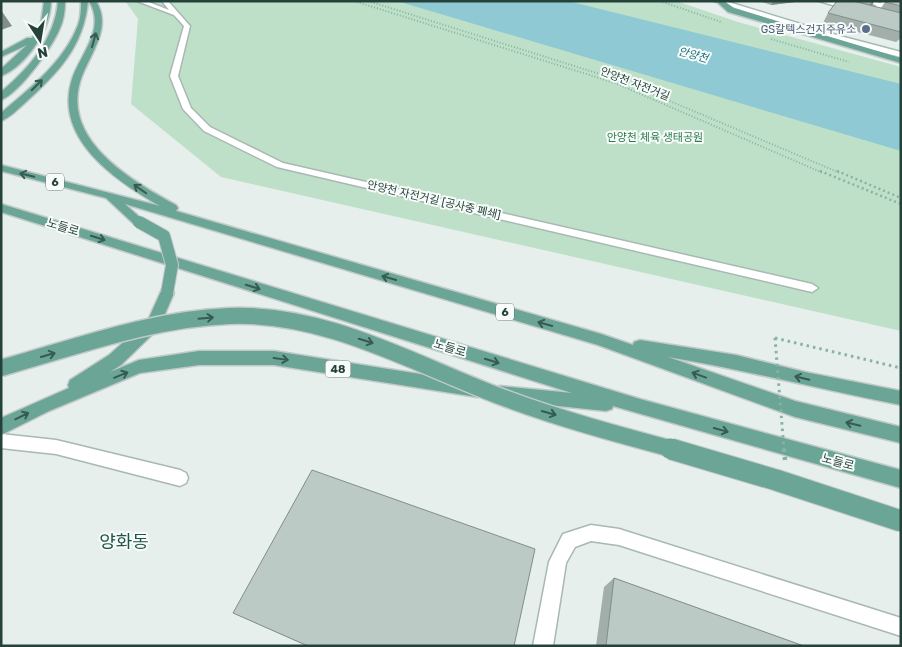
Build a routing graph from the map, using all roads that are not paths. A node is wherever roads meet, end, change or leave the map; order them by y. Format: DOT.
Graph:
graph roads {
  1 [pos="48,1"];
  2 [pos="62,1"];
  3 [pos="85,1"];
  4 [pos="92,1"];
  5 [pos="140,1"];
  6 [pos="165,1"];
  7 [pos="822,1"];
  8 [pos="866,1"];
  9 [pos="719,2"];
  10 [pos="735,2"];
  11 [pos="888,5"];
  12 [pos="176,14"];
  13 [pos="38,35"];
  14 [pos="901,48"];
  15 [pos="1,55"];
  16 [pos="901,58"];
  17 [pos="1,73"];
  18 [pos="1,97"];
  19 [pos="1,118"];
  20 [pos="1,168"];
  21 [pos="108,195"];
  22 [pos="1,208"];
  23 [pos="197,222"];
  24 [pos="812,288"];
  25 [pos="601,340"];
  26 [pos="1,368"];
  27 [pos="901,398"];
  28 [pos="43,406"];
  29 [pos="640,407"];
  30 [pos="1,427"];
  31 [pos="901,435"];
  32 [pos="1,441"];
  33 [pos="180,478"];
  34 [pos="901,479"];
  35 [pos="901,520"];
  36 [pos="901,627"];
  37 [pos="543,646"];
  1 -- 13 [label="main road"];
  2 -- 18 [label="main road"];
  19 -- 3 [label="main road, one-way"];
  23 -- 4 [label="main road, one-way"];
  5 -- 12 [label="lane"];
  6 -- 12 [label="lane, 안양천 자전거길 [공사중 폐쇄]"];
  7 -- 11 [label="main road"];
  8 -- 11 [label="lane"];
  9 -- 16 [label="main road"];
  9 -- 16 [label="main road"];
  10 -- 14 [label="main road"];
  12 -- 24 [label="lane, 안양천 자전거길 [공사중 폐쇄]"];
  13 -- 15 [label="main road"];
  13 -- 17 [label="main road"];
  21 -- 20 [label="main road, 6, one-way"];
  21 -- 23 [label="main road, 6"];
  21 -- 28 [label="main road, bridge"];
  22 -- 29 [label="main road, 노들로, one-way"];
  25 -- 23 [label="main road, 6, one-way"];
  27 -- 25 [label="main road, one-way"];
  31 -- 25 [label="main road, 6, one-way"];
  26 -- 35 [label="main road, one-way, bridge"];
  28 -- 29 [label="main road, 48, one-way"];
  30 -- 28 [label="main road, 48, one-way"];
  29 -- 34 [label="main road, 노들로, one-way"];
  32 -- 33 [label="lane"];
  36 -- 37 [label="lane"];
}
